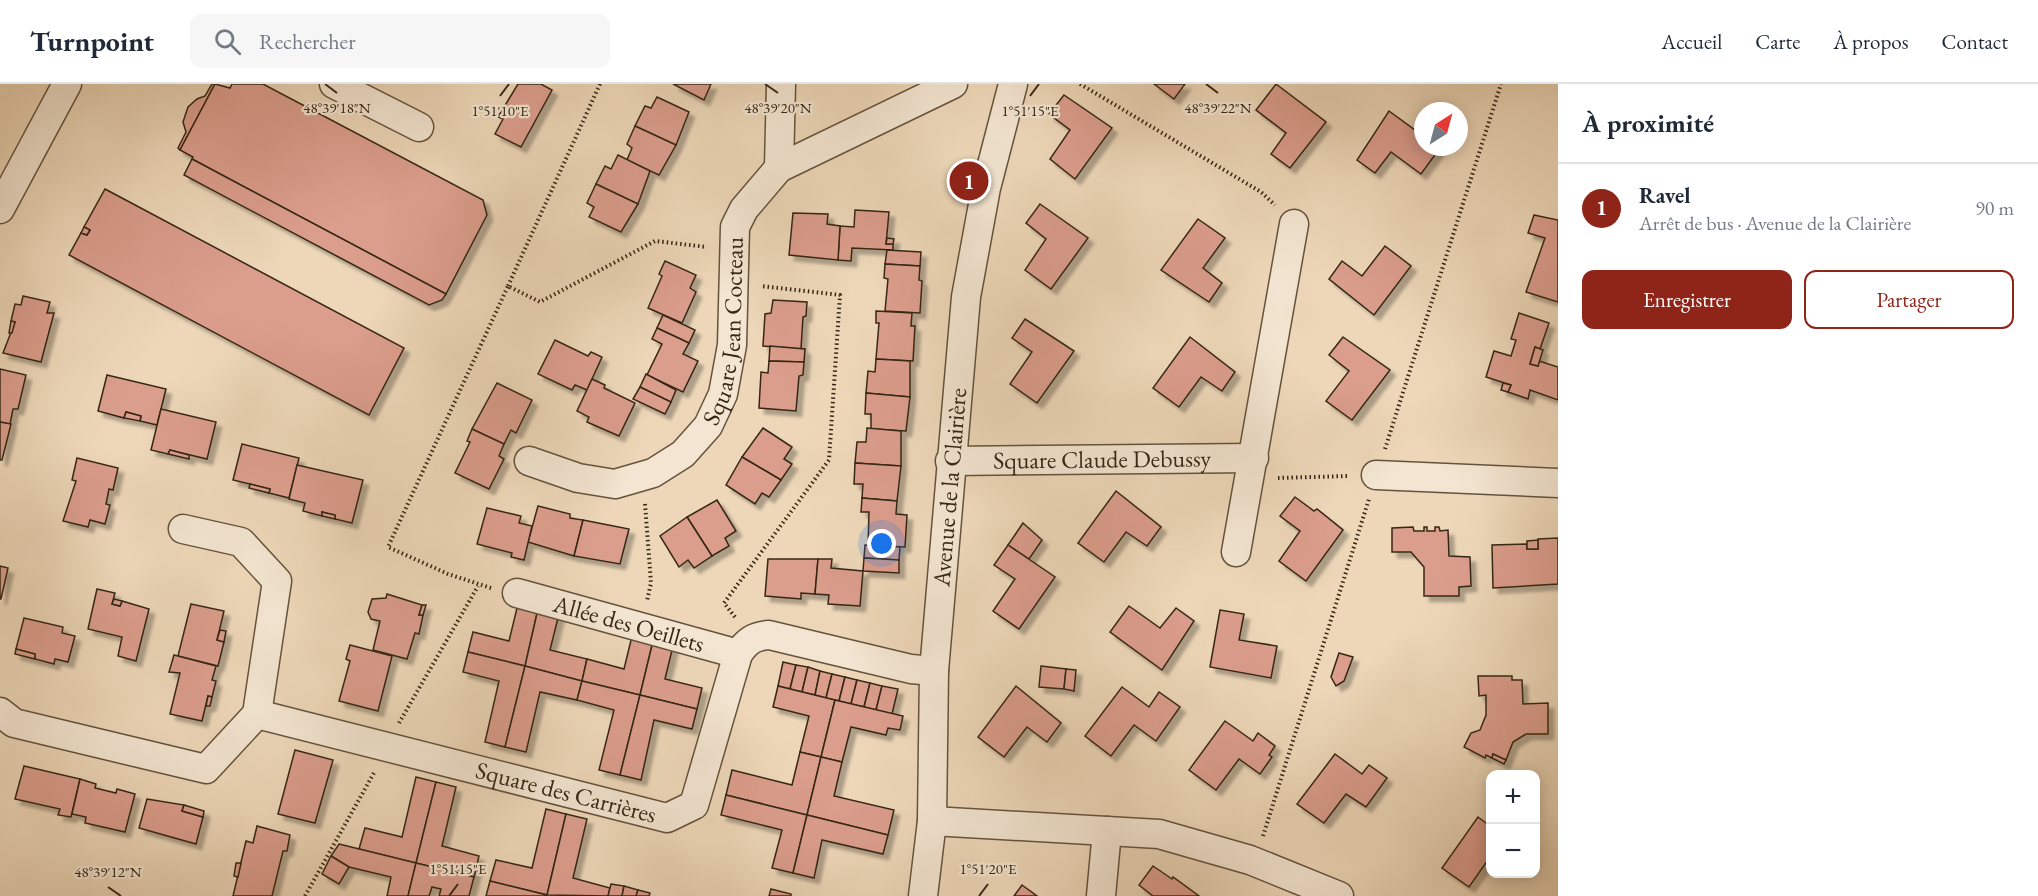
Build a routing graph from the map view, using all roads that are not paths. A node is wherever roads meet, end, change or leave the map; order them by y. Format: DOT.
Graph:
graph roads {
  1 [pos="67,84"];
  2 [pos="334,84"];
  3 [pos="781,84"];
  4 [pos="953,84"];
  5 [pos="1013,84"];
  6 [pos="419,127"];
  7 [pos="779,168"];
  8 [pos="0,210"];
  9 [pos="1294,224"];
  10 [pos="529,461"];
  11 [pos="950,461"];
  12 [pos="1252,469"];
  13 [pos="1376,475"];
  14 [pos="1553,482"];
  15 [pos="183,529"];
  16 [pos="1236,552"];
  17 [pos="517,593"];
  18 [pos="745,647"];
  19 [pos="934,672"];
  20 [pos="0,712"];
  21 [pos="257,714"];
  22 [pos="932,821"];
  23 [pos="1107,831"];
  24 [pos="923,896"];
  25 [pos="1101,896"];
  26 [pos="1339,896"];
  1 -- 8 [label="street"];
  2 -- 6 [label="street"];
  3 -- 7 [label="street"];
  4 -- 7 [label="street, Square Jean Cocteau"];
  5 -- 11 [label="street, Avenue de la Clairière"];
  7 -- 10 [label="street, Square Jean Cocteau"];
  9 -- 12 [label="street"];
  11 -- 12 [label="street, Square Claude Debussy"];
  11 -- 19 [label="street, Avenue de la Clairière"];
  12 -- 16 [label="street"];
  13 -- 14 [label="street"];
  15 -- 21 [label="street"];
  17 -- 18 [label="street, Allée des Oeillets"];
  18 -- 19 [label="street"];
  18 -- 21 [label="street, Square des Carrières"];
  19 -- 22 [label="street, Avenue de la Clairière"];
  20 -- 21 [label="street"];
  22 -- 23 [label="street"];
  22 -- 24 [label="street, Avenue de la Clairière"];
  23 -- 25 [label="street"];
  23 -- 26 [label="street"];
}
